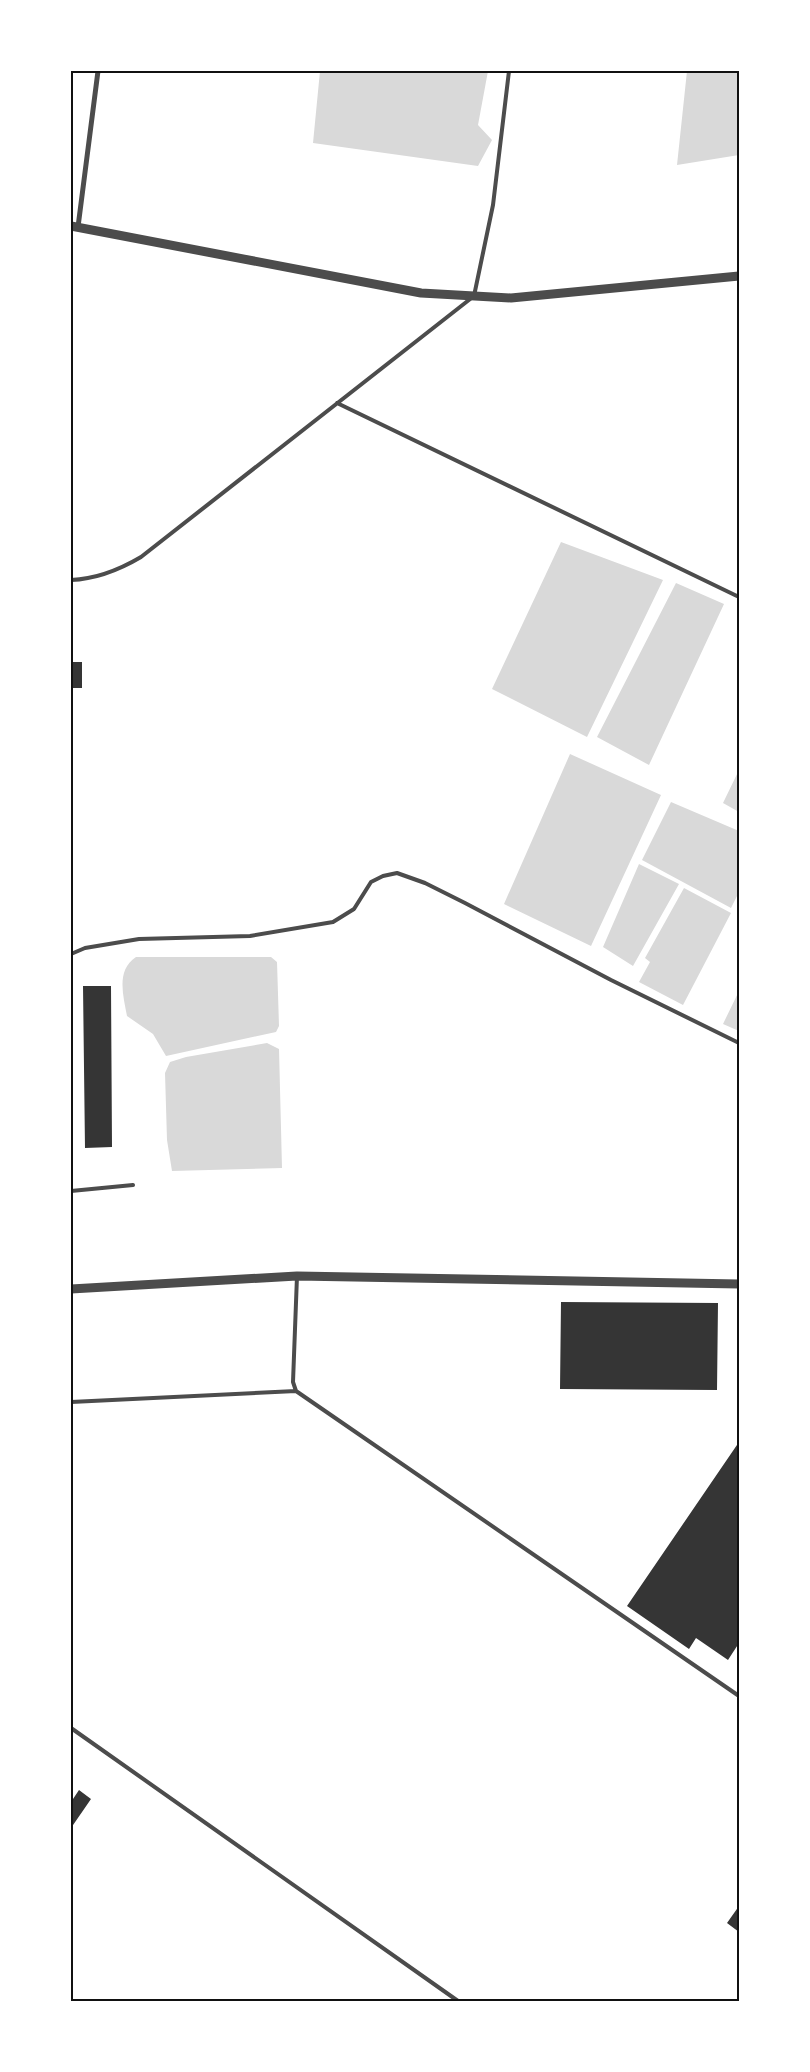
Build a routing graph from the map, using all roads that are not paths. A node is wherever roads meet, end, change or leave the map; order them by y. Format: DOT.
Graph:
graph roads {
  1 [pos="98,71"];
  2 [pos="509,71"];
  3 [pos="75,227"];
  4 [pos="739,276"];
  5 [pos="474,296"];
  6 [pos="337,403"];
  7 [pos="71,580"];
  8 [pos="739,598"];
  9 [pos="71,954"];
  10 [pos="739,1043"];
  11 [pos="133,1185"];
  12 [pos="71,1191"];
  13 [pos="297,1276"];
  14 [pos="739,1284"];
  15 [pos="71,1289"];
  16 [pos="296,1391"];
  17 [pos="71,1402"];
  18 [pos="739,1696"];
  19 [pos="71,1728"];
  20 [pos="458,2001"];
  1 -- 3 [label="street"];
  2 -- 5 [label="lane"];
  3 -- 5 [label="street"];
  4 -- 5 [label="street"];
  5 -- 6 [label="lane"];
  6 -- 7 [label="lane"];
  6 -- 8 [label="lane"];
  9 -- 10 [label="lane"];
  11 -- 12 [label="lane"];
  13 -- 14 [label="street"];
  13 -- 15 [label="street"];
  13 -- 16 [label="lane"];
  16 -- 17 [label="lane"];
  16 -- 18 [label="lane"];
  19 -- 20 [label="lane"];
}
